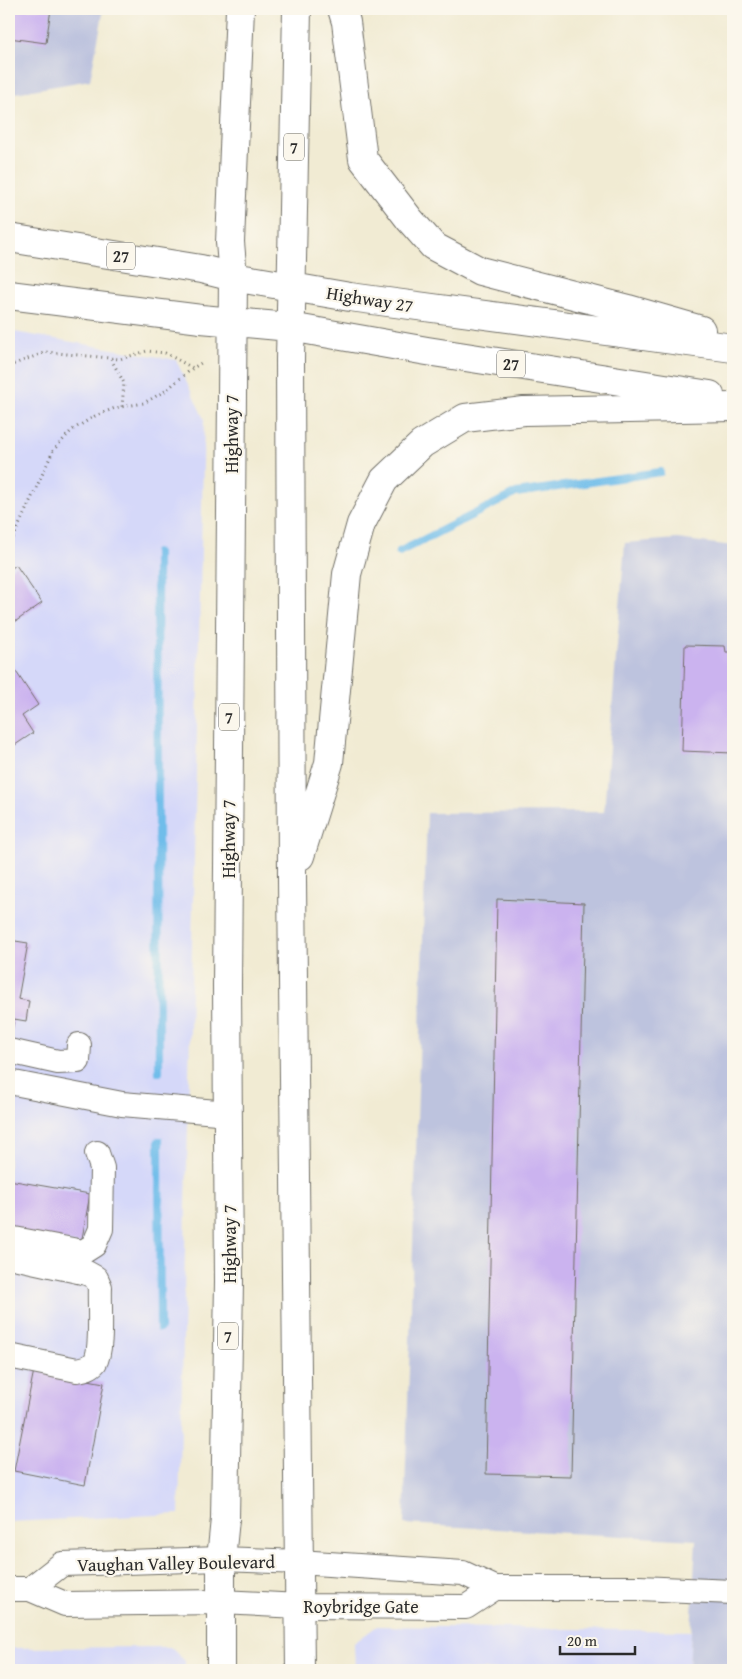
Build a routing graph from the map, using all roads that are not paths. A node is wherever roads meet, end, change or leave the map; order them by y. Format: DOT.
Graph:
graph roads {
  1 [pos="240,9"];
  2 [pos="297,9"];
  3 [pos="342,9"];
  4 [pos="9,238"];
  5 [pos="233,277"];
  6 [pos="290,286"];
  7 [pos="9,294"];
  8 [pos="232,321"];
  9 [pos="290,327"];
  10 [pos="733,340"];
  11 [pos="733,348"];
  12 [pos="733,399"];
  13 [pos="733,407"];
  14 [pos="292,881"];
  15 [pos="79,1045"];
  16 [pos="9,1052"];
  17 [pos="9,1082"];
  18 [pos="228,1113"];
  19 [pos="97,1153"];
  20 [pos="9,1238"];
  21 [pos="9,1256"];
  22 [pos="9,1356"];
  23 [pos="221,1559"];
  24 [pos="300,1562"];
  25 [pos="495,1588"];
  26 [pos="19,1589"];
  27 [pos="733,1592"];
  28 [pos="221,1602"];
  29 [pos="299,1606"];
  30 [pos="221,1670"];
  31 [pos="300,1670"];
  1 -- 5 [label="main road, Highway 7 / 7"];
  2 -- 6 [label="main road, 7"];
  3 -- 10 [label="main road"];
  4 -- 5 [label="main road, Highway 27 / 27"];
  5 -- 6 [label="main road, Highway 27 / 27"];
  5 -- 8 [label="main road, Highway 7 / 7"];
  6 -- 9 [label="main road, 7"];
  6 -- 11 [label="main road, Highway 27 / 27"];
  7 -- 8 [label="main road, 27"];
  8 -- 9 [label="main road, 27"];
  8 -- 18 [label="main road, Highway 7 / 7"];
  9 -- 12 [label="main road, 27"];
  9 -- 14 [label="main road, 7"];
  13 -- 14 [label="main road"];
  14 -- 24 [label="main road, 7"];
  15 -- 16 [label="street"];
  17 -- 18 [label="street"];
  18 -- 23 [label="main road, Highway 7 / 7"];
  19 -- 20 [label="street"];
  21 -- 22 [label="street"];
  23 -- 24 [label="street, Vaughan Valley Boulevard"];
  23 -- 26 [label="street, Vaughan Valley Boulevard"];
  23 -- 28 [label="main road, Highway 7 / 7"];
  24 -- 25 [label="street, Roybridge Gate"];
  24 -- 29 [label="main road, 7"];
  25 -- 27 [label="street, Roybridge Gate"];
  25 -- 29 [label="street, Roybridge Gate"];
  26 -- 28 [label="street, Vaughan Valley Boulevard"];
  28 -- 29 [label="street, Roybridge Gate"];
  28 -- 30 [label="main road, Highway 7 / 7"];
  29 -- 31 [label="main road, 7"];
}
